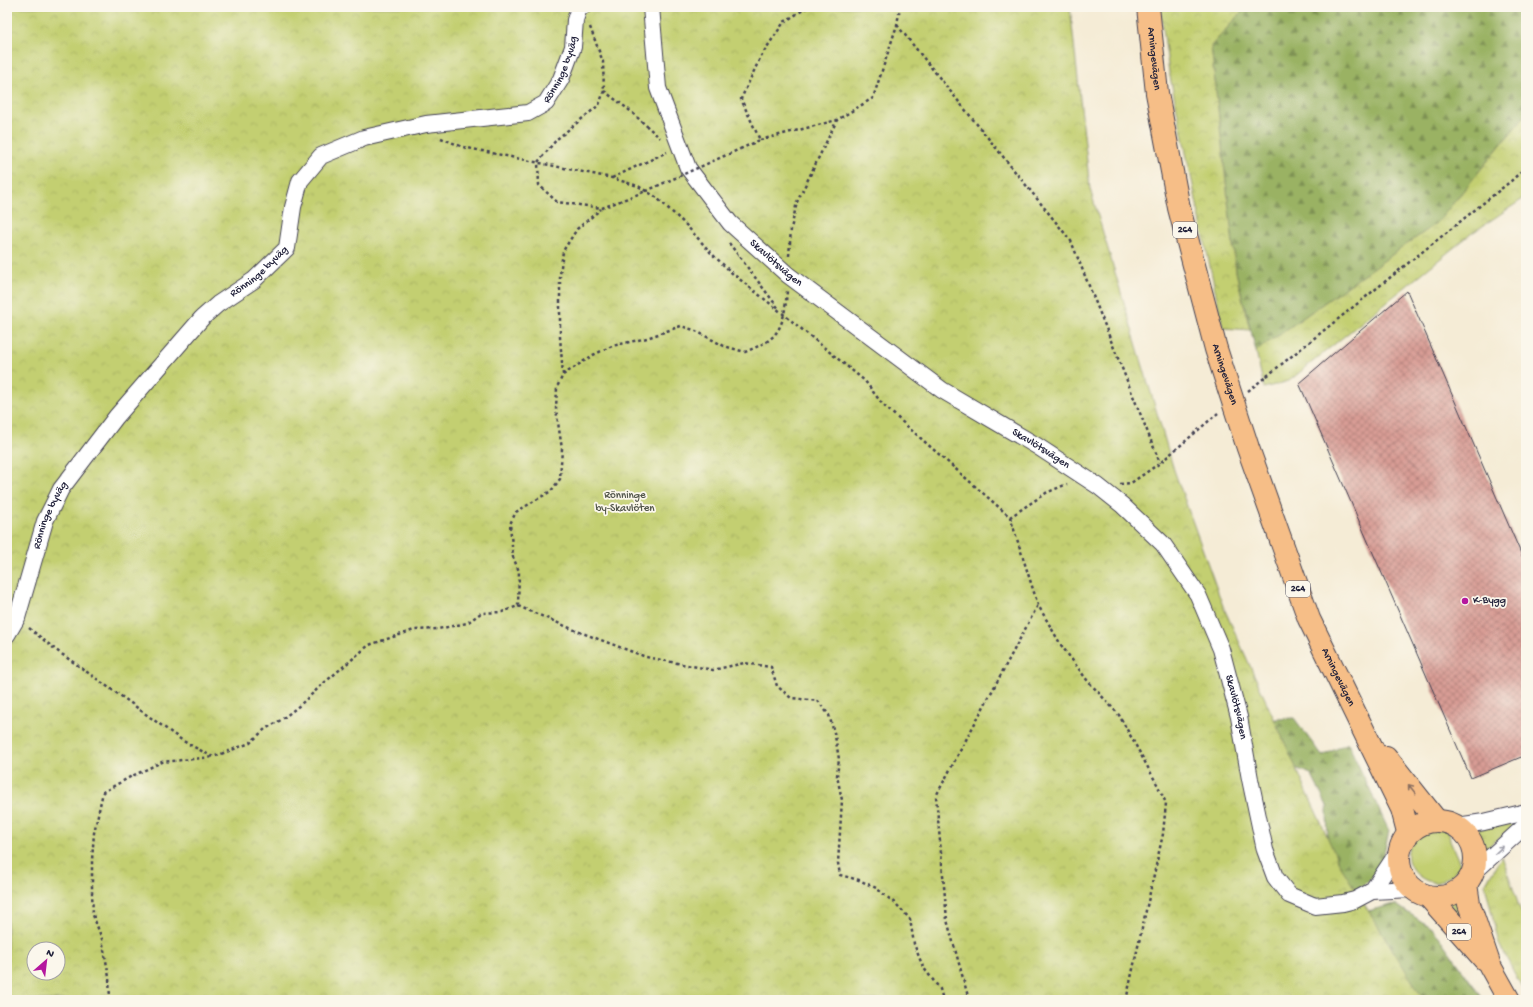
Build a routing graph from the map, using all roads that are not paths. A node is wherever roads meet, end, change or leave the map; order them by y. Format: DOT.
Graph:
graph roads {
  1 [pos="651,7"];
  2 [pos="1148,7"];
  3 [pos="581,8"];
  4 [pos="7,635"];
  5 [pos="1360,725"];
  6 [pos="1526,812"];
  7 [pos="1436,820"];
  8 [pos="1526,825"];
  9 [pos="1457,826"];
  10 [pos="1408,832"];
  11 [pos="1398,852"];
  12 [pos="1469,879"];
  13 [pos="1372,891"];
  14 [pos="1420,893"];
  15 [pos="1490,966"];
  16 [pos="1509,1000"];
  1 -- 13 [label="street, Skavlötsvägen"];
  2 -- 5 [label="main road, Arningevägen / 264"];
  3 -- 4 [label="street, Rönninge byväg"];
  7 -- 5 [label="main road, Arningevägen / 264, one-way"];
  5 -- 10 [label="main road, Arningevägen / 264"];
  6 -- 9 [label="street"];
  7 -- 9 [label="main road"];
  7 -- 10 [label="main road"];
  12 -- 8 [label="street, one-way"];
  9 -- 12 [label="main road, 264"];
  10 -- 11 [label="main road"];
  11 -- 13 [label="street, Skavlötsvägen"];
  11 -- 14 [label="main road, 264"];
  12 -- 14 [label="main road"];
  12 -- 15 [label="main road, 264"];
  13 -- 14 [label="street, Skavlötsvägen"];
  14 -- 15 [label="main road, 264"];
  15 -- 16 [label="main road, 264"];
}
